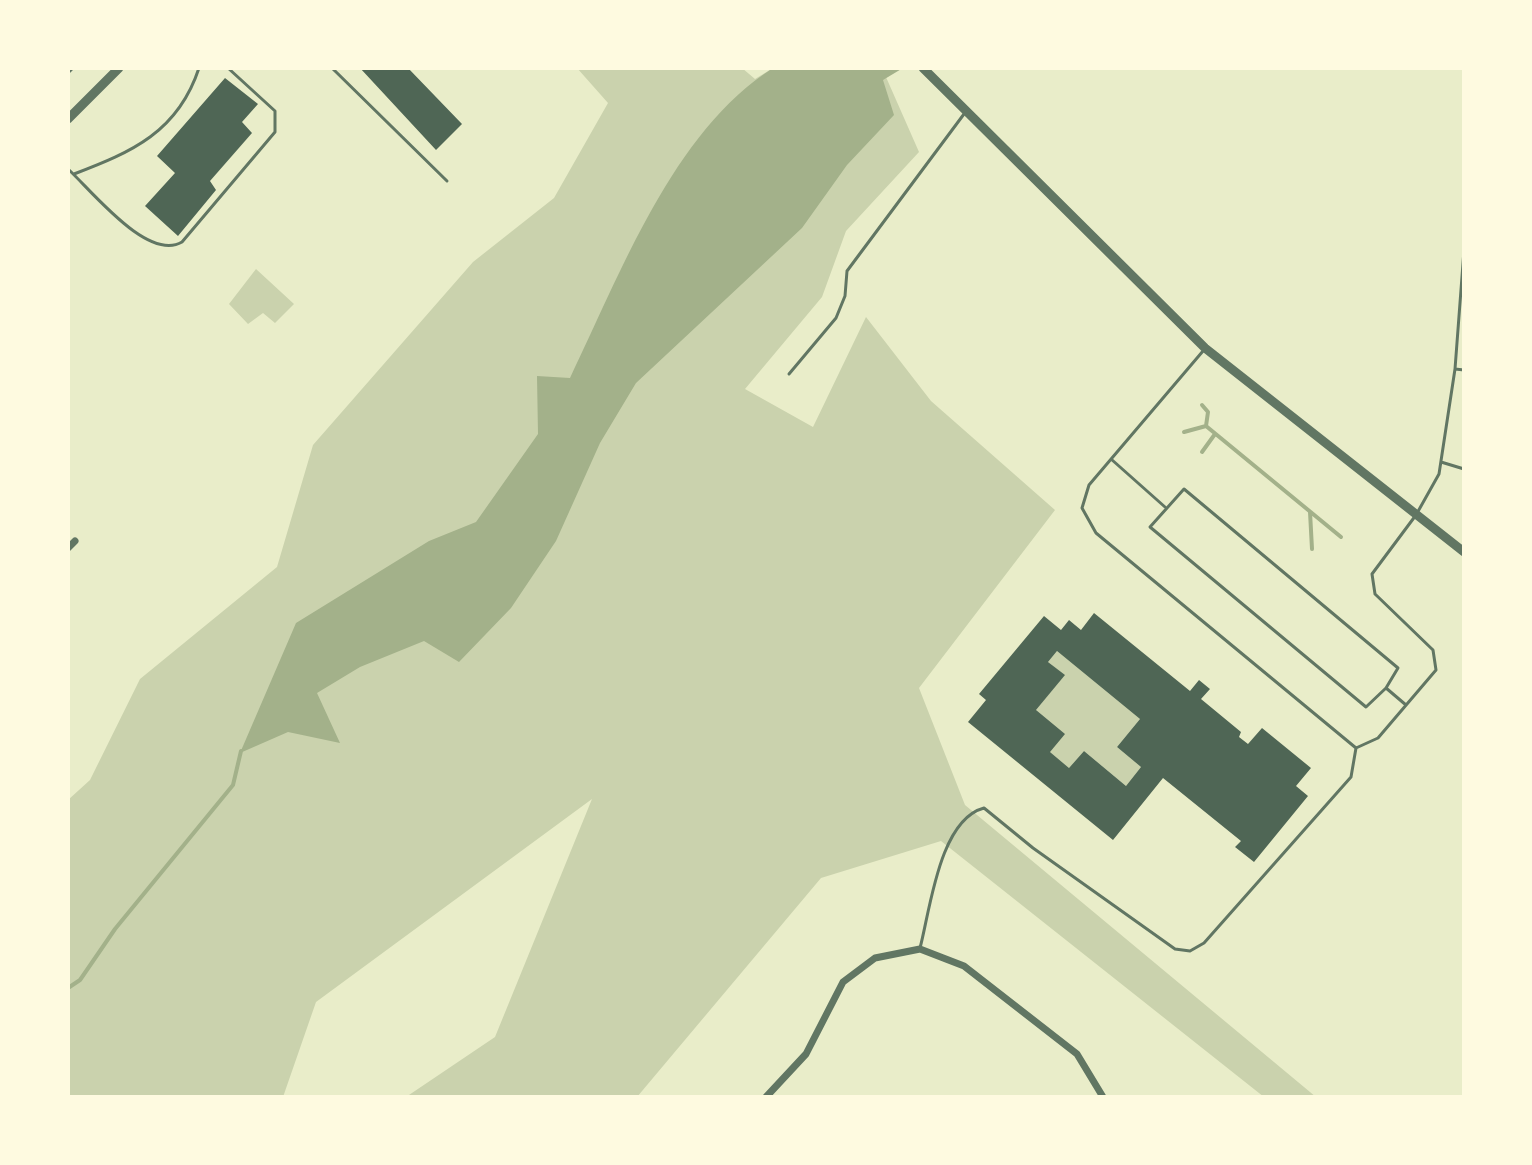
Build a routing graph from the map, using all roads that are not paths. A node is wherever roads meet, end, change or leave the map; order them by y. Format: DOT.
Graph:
graph roads {
  1 [pos="119,68"];
  2 [pos="199,68"];
  3 [pos="228,68"];
  4 [pos="332,68"];
  5 [pos="923,68"];
  6 [pos="967,111"];
  7 [pos="69,116"];
  8 [pos="68,169"];
  9 [pos="74,174"];
  10 [pos="447,181"];
  11 [pos="1464,250"];
  12 [pos="1205,348"];
  13 [pos="1455,369"];
  14 [pos="1464,370"];
  15 [pos="789,374"];
  16 [pos="1111,459"];
  17 [pos="1441,462"];
  18 [pos="1464,469"];
  19 [pos="1165,507"];
  20 [pos="1416,515"];
  21 [pos="75,541"];
  22 [pos="68,548"];
  23 [pos="1464,552"];
  24 [pos="1386,688"];
  25 [pos="1406,705"];
  26 [pos="1356,748"];
  27 [pos="920,949"];
  28 [pos="766,1097"];
  29 [pos="1103,1097"];
  1 -- 7 [label="street"];
  2 -- 9 [label="lane"];
  3 -- 9 [label="lane"];
  4 -- 10 [label="lane"];
  5 -- 6 [label="street"];
  6 -- 12 [label="street"];
  6 -- 15 [label="lane"];
  8 -- 9 [label="lane"];
  11 -- 13 [label="lane"];
  12 -- 16 [label="lane"];
  12 -- 20 [label="street"];
  13 -- 14 [label="lane"];
  13 -- 17 [label="lane"];
  16 -- 19 [label="lane"];
  16 -- 26 [label="lane"];
  17 -- 18 [label="lane"];
  17 -- 20 [label="lane"];
  19 -- 24 [label="lane"];
  19 -- 24 [label="lane"];
  20 -- 23 [label="street"];
  20 -- 25 [label="lane"];
  21 -- 22 [label="street"];
  24 -- 25 [label="lane"];
  25 -- 26 [label="lane"];
  26 -- 27 [label="lane"];
  27 -- 28 [label="street"];
  27 -- 29 [label="street"];
}
